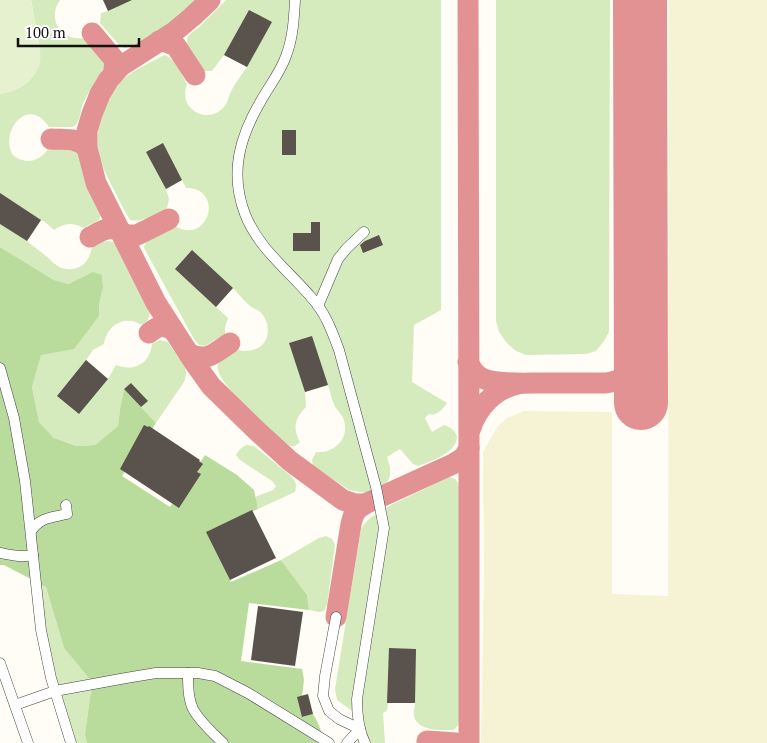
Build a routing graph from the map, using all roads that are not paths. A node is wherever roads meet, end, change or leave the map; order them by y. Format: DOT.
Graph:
graph roads {
  1 [pos="295,0"];
  2 [pos="364,232"];
  3 [pos="318,306"];
  4 [pos="0,368"];
  5 [pos="66,504"];
  6 [pos="31,531"];
  7 [pos="0,553"];
  8 [pos="33,555"];
  9 [pos="336,617"];
  10 [pos="0,663"];
  11 [pos="188,673"];
  12 [pos="55,691"];
  13 [pos="15,705"];
  14 [pos="360,729"];
  15 [pos="28,743"];
  16 [pos="71,743"];
  17 [pos="223,743"];
  18 [pos="329,743"];
  19 [pos="347,743"];
  20 [pos="365,743"];
  1 -- 3 [label="lane"];
  2 -- 3 [label="lane"];
  3 -- 14 [label="lane"];
  4 -- 6 [label="lane"];
  5 -- 6 [label="lane"];
  6 -- 8 [label="lane"];
  7 -- 8 [label="lane"];
  8 -- 12 [label="lane"];
  9 -- 14 [label="lane"];
  10 -- 13 [label="lane"];
  11 -- 12 [label="lane"];
  11 -- 17 [label="lane"];
  11 -- 18 [label="lane"];
  12 -- 13 [label="lane"];
  12 -- 16 [label="lane"];
  13 -- 15 [label="lane"];
  14 -- 19 [label="lane"];
  14 -- 20 [label="lane"];
}
